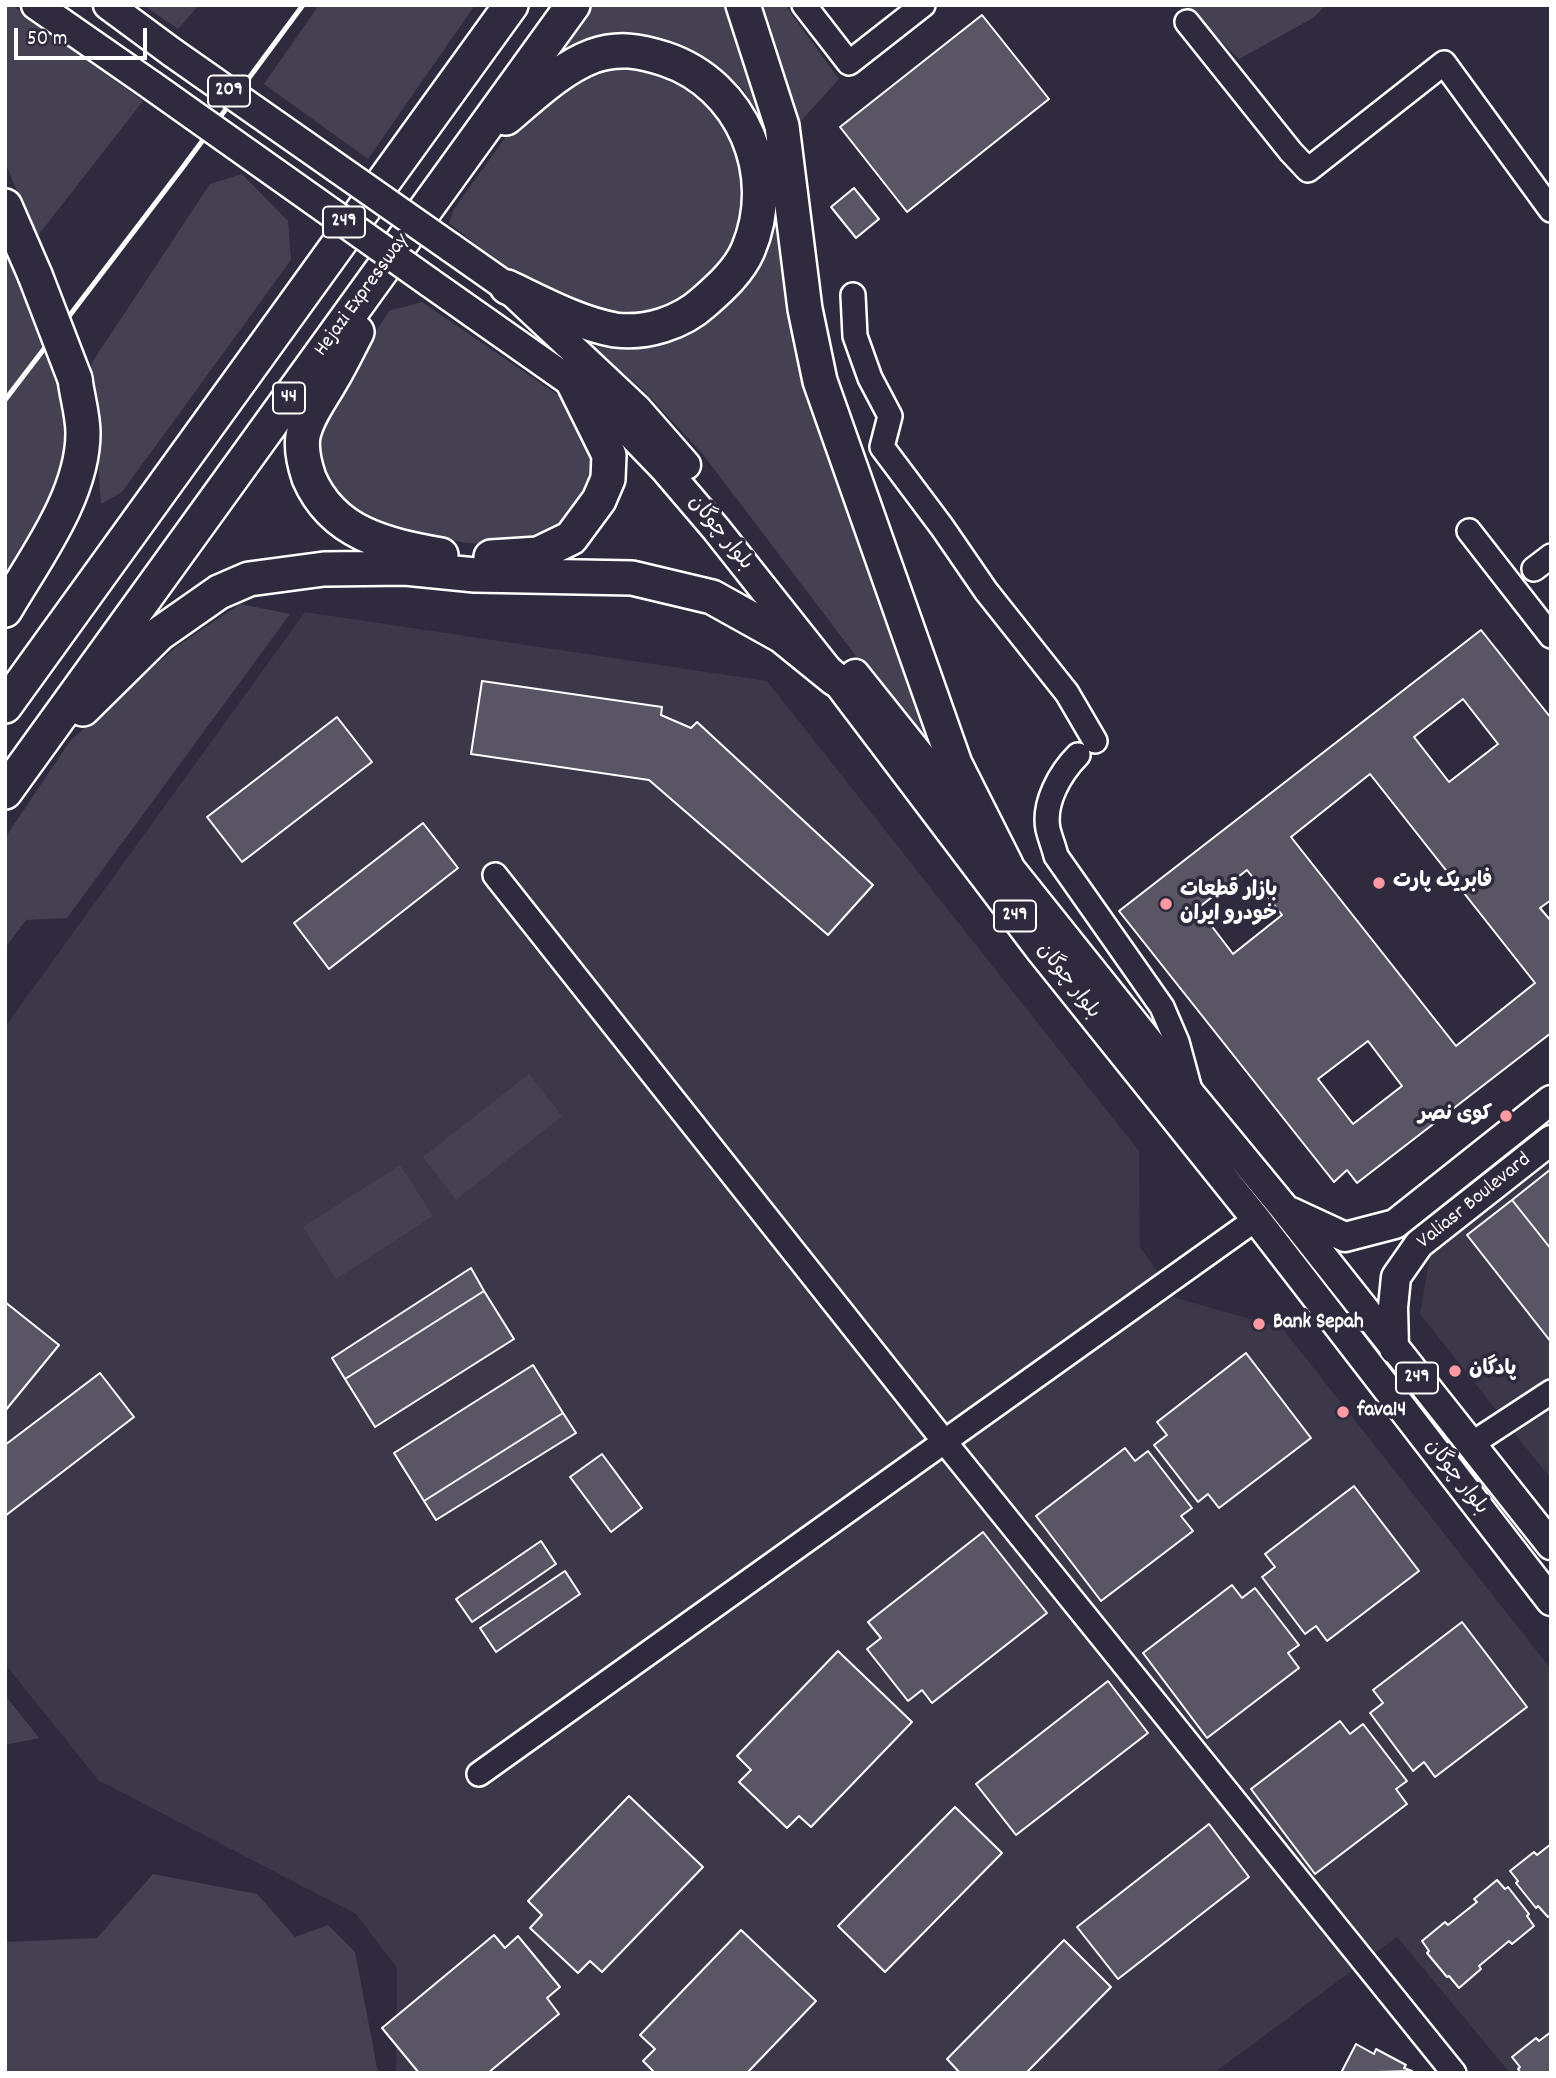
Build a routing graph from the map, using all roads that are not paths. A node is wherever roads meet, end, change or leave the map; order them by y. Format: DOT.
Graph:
graph roads {
  1 [pos="36,5"];
  2 [pos="108,5"];
  3 [pos="511,5"];
  4 [pos="573,5"];
  5 [pos="743,5"];
  6 [pos="804,5"];
  7 [pos="923,5"];
  8 [pos="1187,23"];
  9 [pos="284,130"];
  10 [pos="465,155"];
  11 [pos="259,161"];
  12 [pos="5,206"];
  13 [pos="1551,210"];
  14 [pos="373,282"];
  15 [pos="507,287"];
  16 [pos="853,295"];
  17 [pos="574,384"];
  18 [pos="1469,531"];
  19 [pos="5,610"];
  20 [pos="1551,636"];
  21 [pos="835,680"];
  22 [pos="5,706"];
  23 [pos="25,763"];
  24 [pos="5,792"];
  25 [pos="1006,865"];
  26 [pos="495,875"];
  27 [pos="1192,1096"];
  28 [pos="1551,1100"];
  29 [pos="1551,1140"];
  30 [pos="1488,1150"];
  31 [pos="1512,1171"];
  32 [pos="1285,1209"];
  33 [pos="1256,1219"];
  34 [pos="1394,1349"];
  35 [pos="1551,1392"];
  36 [pos="944,1441"];
  37 [pos="1470,1445"];
  38 [pos="1551,1545"];
  39 [pos="1551,1601"];
  40 [pos="479,1774"];
  41 [pos="1454,2073"];
  1 -- 11 [label="main road, 209, bridge"];
  2 -- 9 [label="main road, 209, bridge"];
  3 -- 22 [label="highway, 44"];
  4 -- 10 [label="highway, Hejazi Expressway / 44"];
  5 -- 25 [label="highway"];
  6 -- 7 [label="street"];
  8 -- 13 [label="street"];
  9 -- 15 [label="main road, بلوار چوگان / 249, bridge"];
  10 -- 14 [label="highway, Hejazi Expressway / 44"];
  10 -- 15 [label="highway"];
  11 -- 17 [label="main road, بلوار چوگان / 249, bridge"];
  12 -- 19 [label="highway, bridge"];
  14 -- 17 [label="highway"];
  14 -- 23 [label="highway, Hejazi Expressway / 44"];
  15 -- 25 [label="main road, بلوار چوگان / 249"];
  16 -- 27 [label="street"];
  17 -- 21 [label="main road, بلوار چوگان / 249"];
  18 -- 20 [label="street"];
  21 -- 23 [label="highway"];
  21 -- 33 [label="main road, بلوار چوگان / 249"];
  23 -- 24 [label="highway, Hejazi Expressway / 44"];
  25 -- 27 [label="main road, بلوار چوگان / 249"];
  26 -- 36 [label="street"];
  27 -- 32 [label="main road, بلوار چوگان / 249"];
  28 -- 30 [label="main road, Valiasr Boulevard"];
  29 -- 31 [label="main road, Valiasr Boulevard"];
  30 -- 31 [label="main road"];
  30 -- 32 [label="main road, Valiasr Boulevard"];
  31 -- 34 [label="main road, Valiasr Boulevard"];
  32 -- 34 [label="main road, بلوار چوگان / 249"];
  33 -- 36 [label="street"];
  33 -- 39 [label="main road, بلوار چوگان / 249"];
  34 -- 37 [label="main road, بلوار چوگان / 249"];
  35 -- 37 [label="street"];
  36 -- 40 [label="street"];
  36 -- 41 [label="street"];
  37 -- 38 [label="main road, بلوار چوگان / 249"];
}
